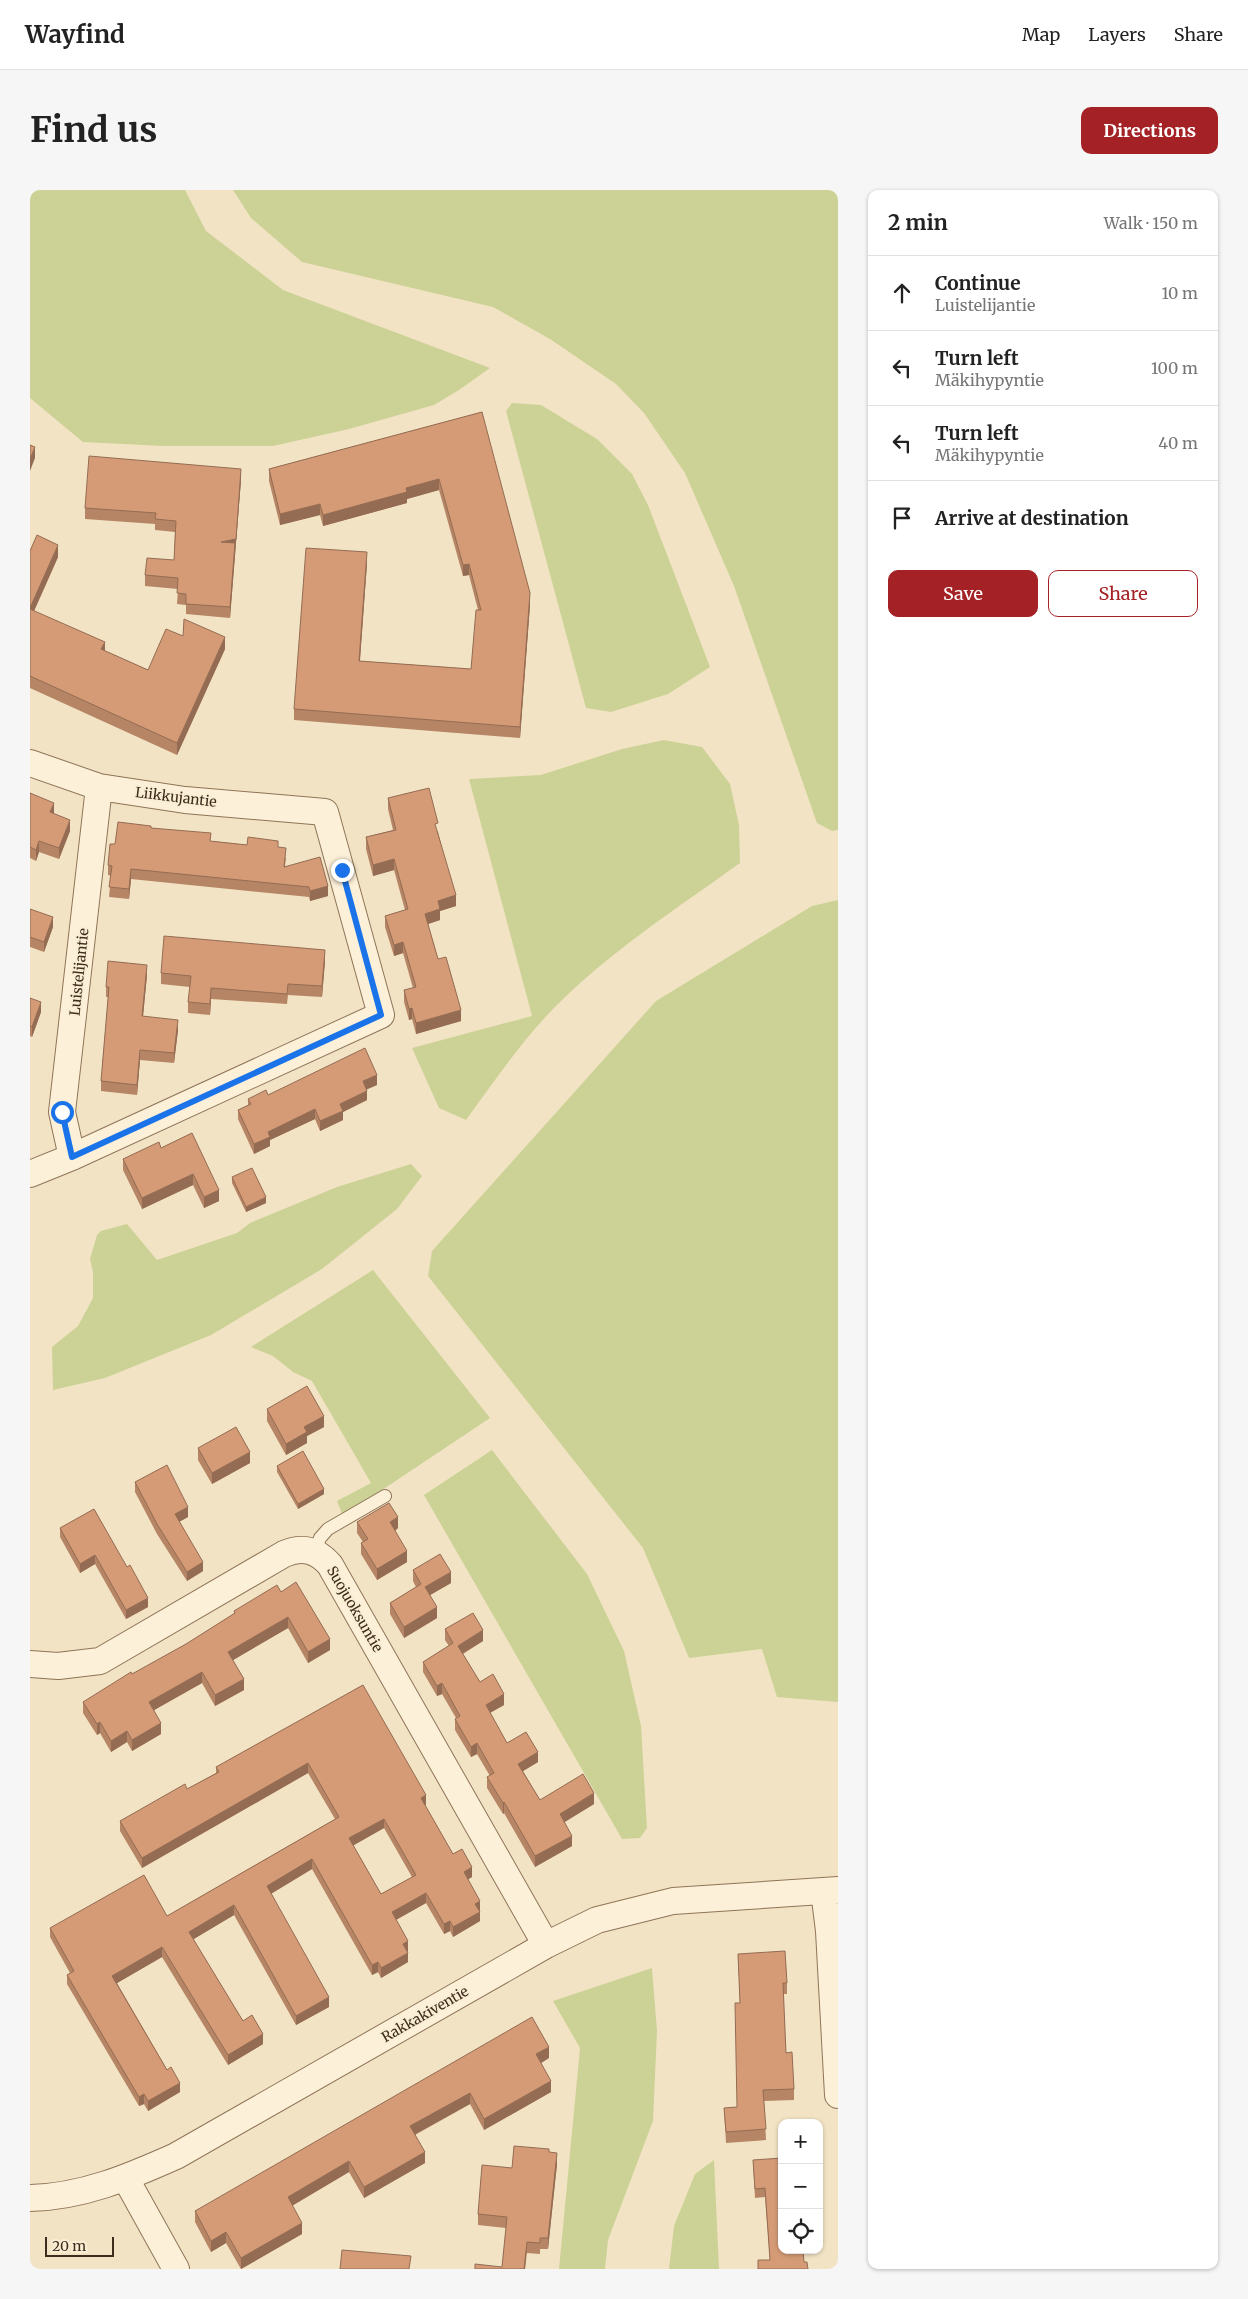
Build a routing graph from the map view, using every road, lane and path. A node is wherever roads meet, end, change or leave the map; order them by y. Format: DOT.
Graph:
graph roads {
  1 [pos="30,763"];
  2 [pos="98,787"];
  3 [pos="72,1157"];
  4 [pos="30,1174"];
  5 [pos="385,1496"];
  6 [pos="314,1552"];
  7 [pos="30,1664"];
  8 [pos="831,1890"];
  9 [pos="546,1945"];
  10 [pos="838,2095"];
  11 [pos="126,2179"];
  12 [pos="30,2198"];
  13 [pos="176,2269"];
  1 -- 2 [label="street, Liikkujantie"];
  2 -- 3 [label="street, Luistelijantie"];
  2 -- 3 [label="street, Liikkujantie"];
  3 -- 4 [label="street"];
  5 -- 6 [label="lane"];
  6 -- 7 [label="street"];
  6 -- 9 [label="street, Suojuoksuntie"];
  8 -- 9 [label="street, Rakkakiventie"];
  8 -- 10 [label="street"];
  9 -- 11 [label="street, Rakkakiventie"];
  11 -- 12 [label="street, Rakkakiventie"];
  11 -- 13 [label="street"];
}
